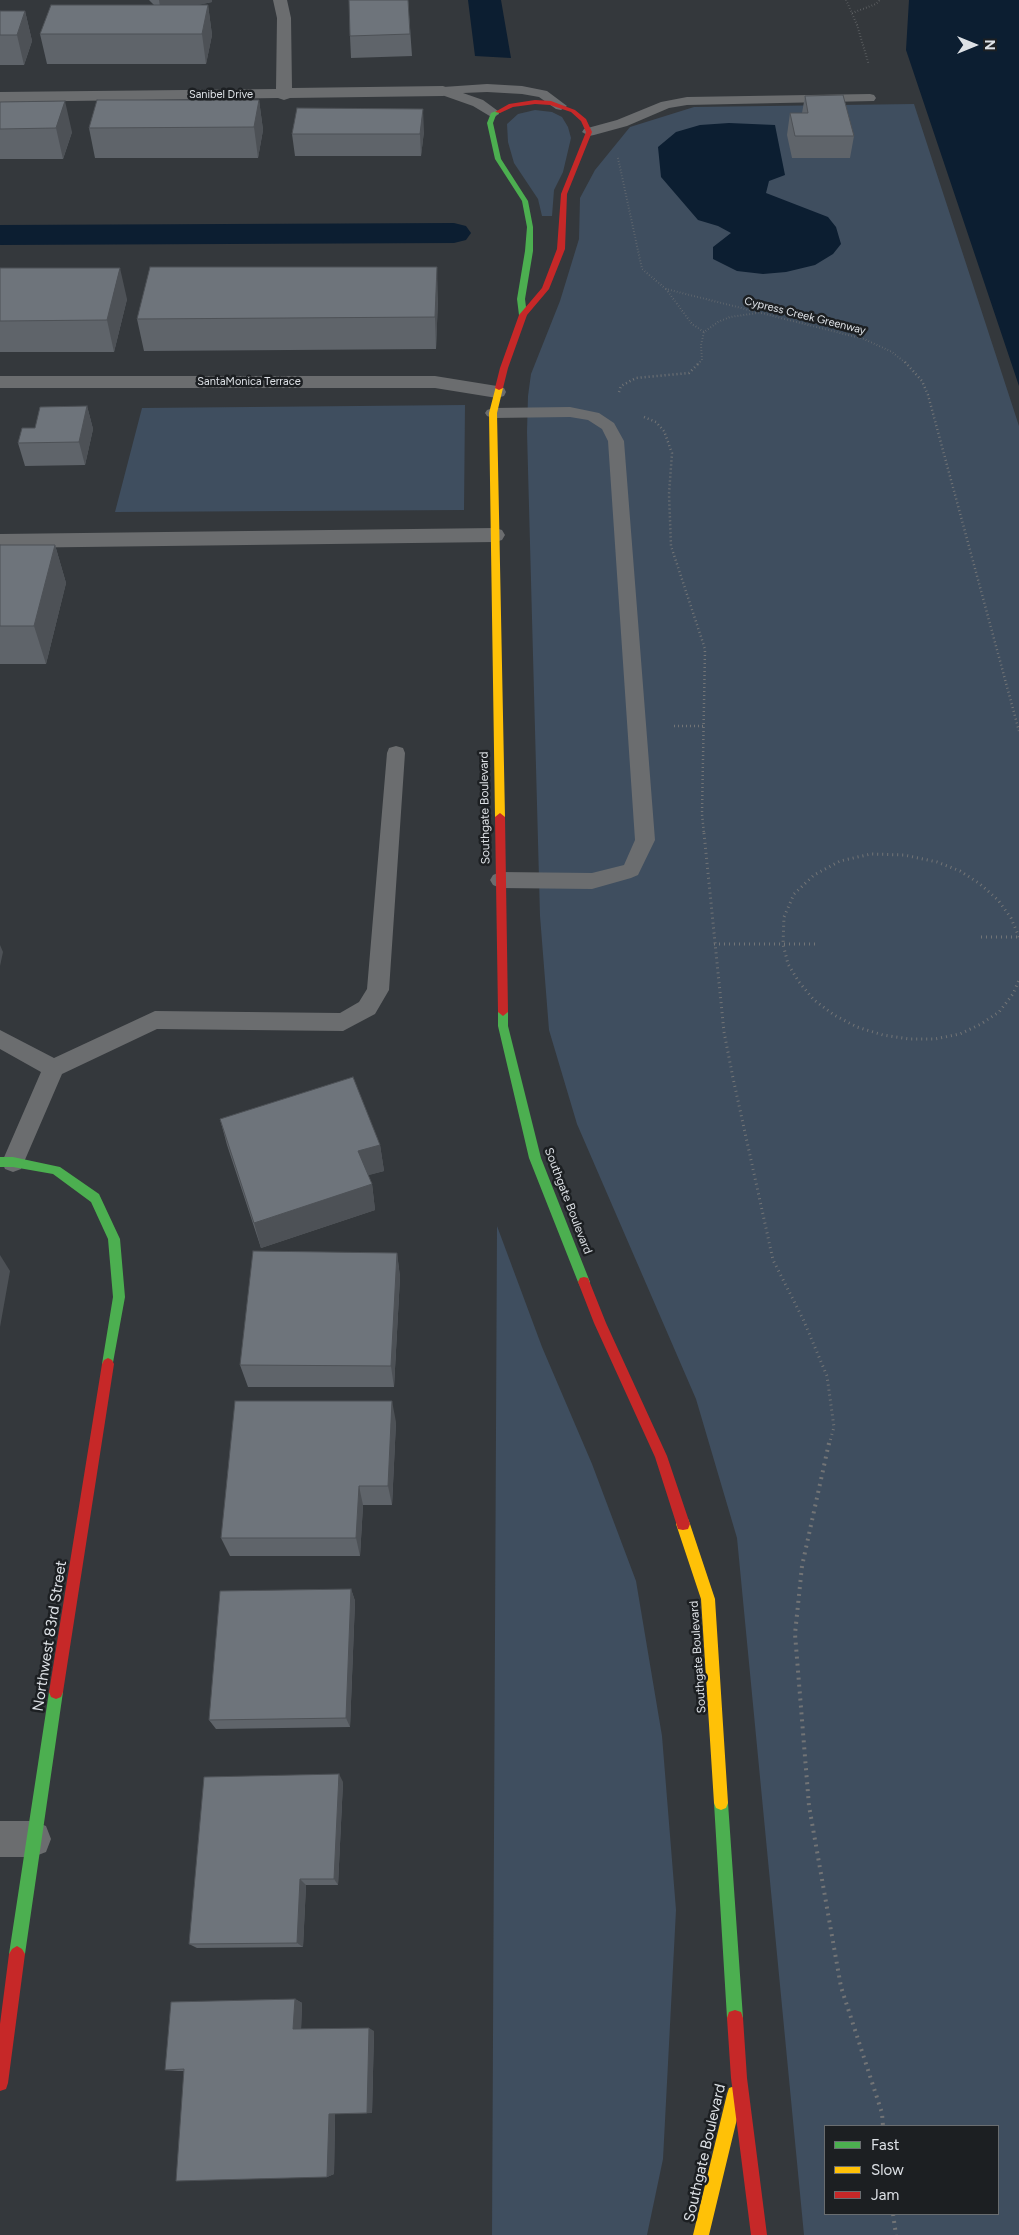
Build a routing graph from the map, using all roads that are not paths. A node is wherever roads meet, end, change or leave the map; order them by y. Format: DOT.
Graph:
graph roads {
  1 [pos="280,0"];
  2 [pos="443,91"];
  3 [pos="284,95"];
  4 [pos="0,97"];
  5 [pos="870,98"];
  6 [pos="561,106"];
  7 [pos="493,114"];
  8 [pos="589,132"];
  9 [pos="523,315"];
  10 [pos="0,382"];
  11 [pos="497,392"];
  12 [pos="493,413"];
  13 [pos="495,536"];
  14 [pos="0,541"];
  15 [pos="396,753"];
  16 [pos="500,880"];
  17 [pos="0,1039"];
  18 [pos="54,1068"];
  19 [pos="6,1162"];
  20 [pos="17,1839"];
  21 [pos="739,2078"];
  22 [pos="0,2083"];
  23 [pos="701,2235"];
  24 [pos="759,2235"];
  1 -- 3 [label="street"];
  2 -- 3 [label="street, Sanibel Drive"];
  2 -- 6 [label="lane, Sanibel Drive"];
  2 -- 7 [label="lane, Sanibel Drive"];
  3 -- 4 [label="street, Sanibel Drive"];
  5 -- 8 [label="lane"];
  6 -- 7 [label="street"];
  6 -- 8 [label="street"];
  7 -- 9 [label="street, Southgate Boulevard"];
  8 -- 9 [label="street, Southgate Boulevard"];
  9 -- 11 [label="street, Southgate Boulevard"];
  10 -- 11 [label="street, SantaMonica Terrace"];
  11 -- 12 [label="street, Southgate Boulevard"];
  12 -- 13 [label="street, Southgate Boulevard"];
  12 -- 16 [label="lane"];
  13 -- 14 [label="street"];
  13 -- 16 [label="street, Southgate Boulevard"];
  15 -- 18 [label="lane"];
  16 -- 21 [label="street, Southgate Boulevard"];
  17 -- 18 [label="lane"];
  18 -- 19 [label="lane"];
  19 -- 20 [label="street, Northwest 83rd Street"];
  20 -- 22 [label="street, Northwest 83rd Street"];
  21 -- 23 [label="street, Southgate Boulevard"];
  21 -- 24 [label="street, Southgate Boulevard"];
}
